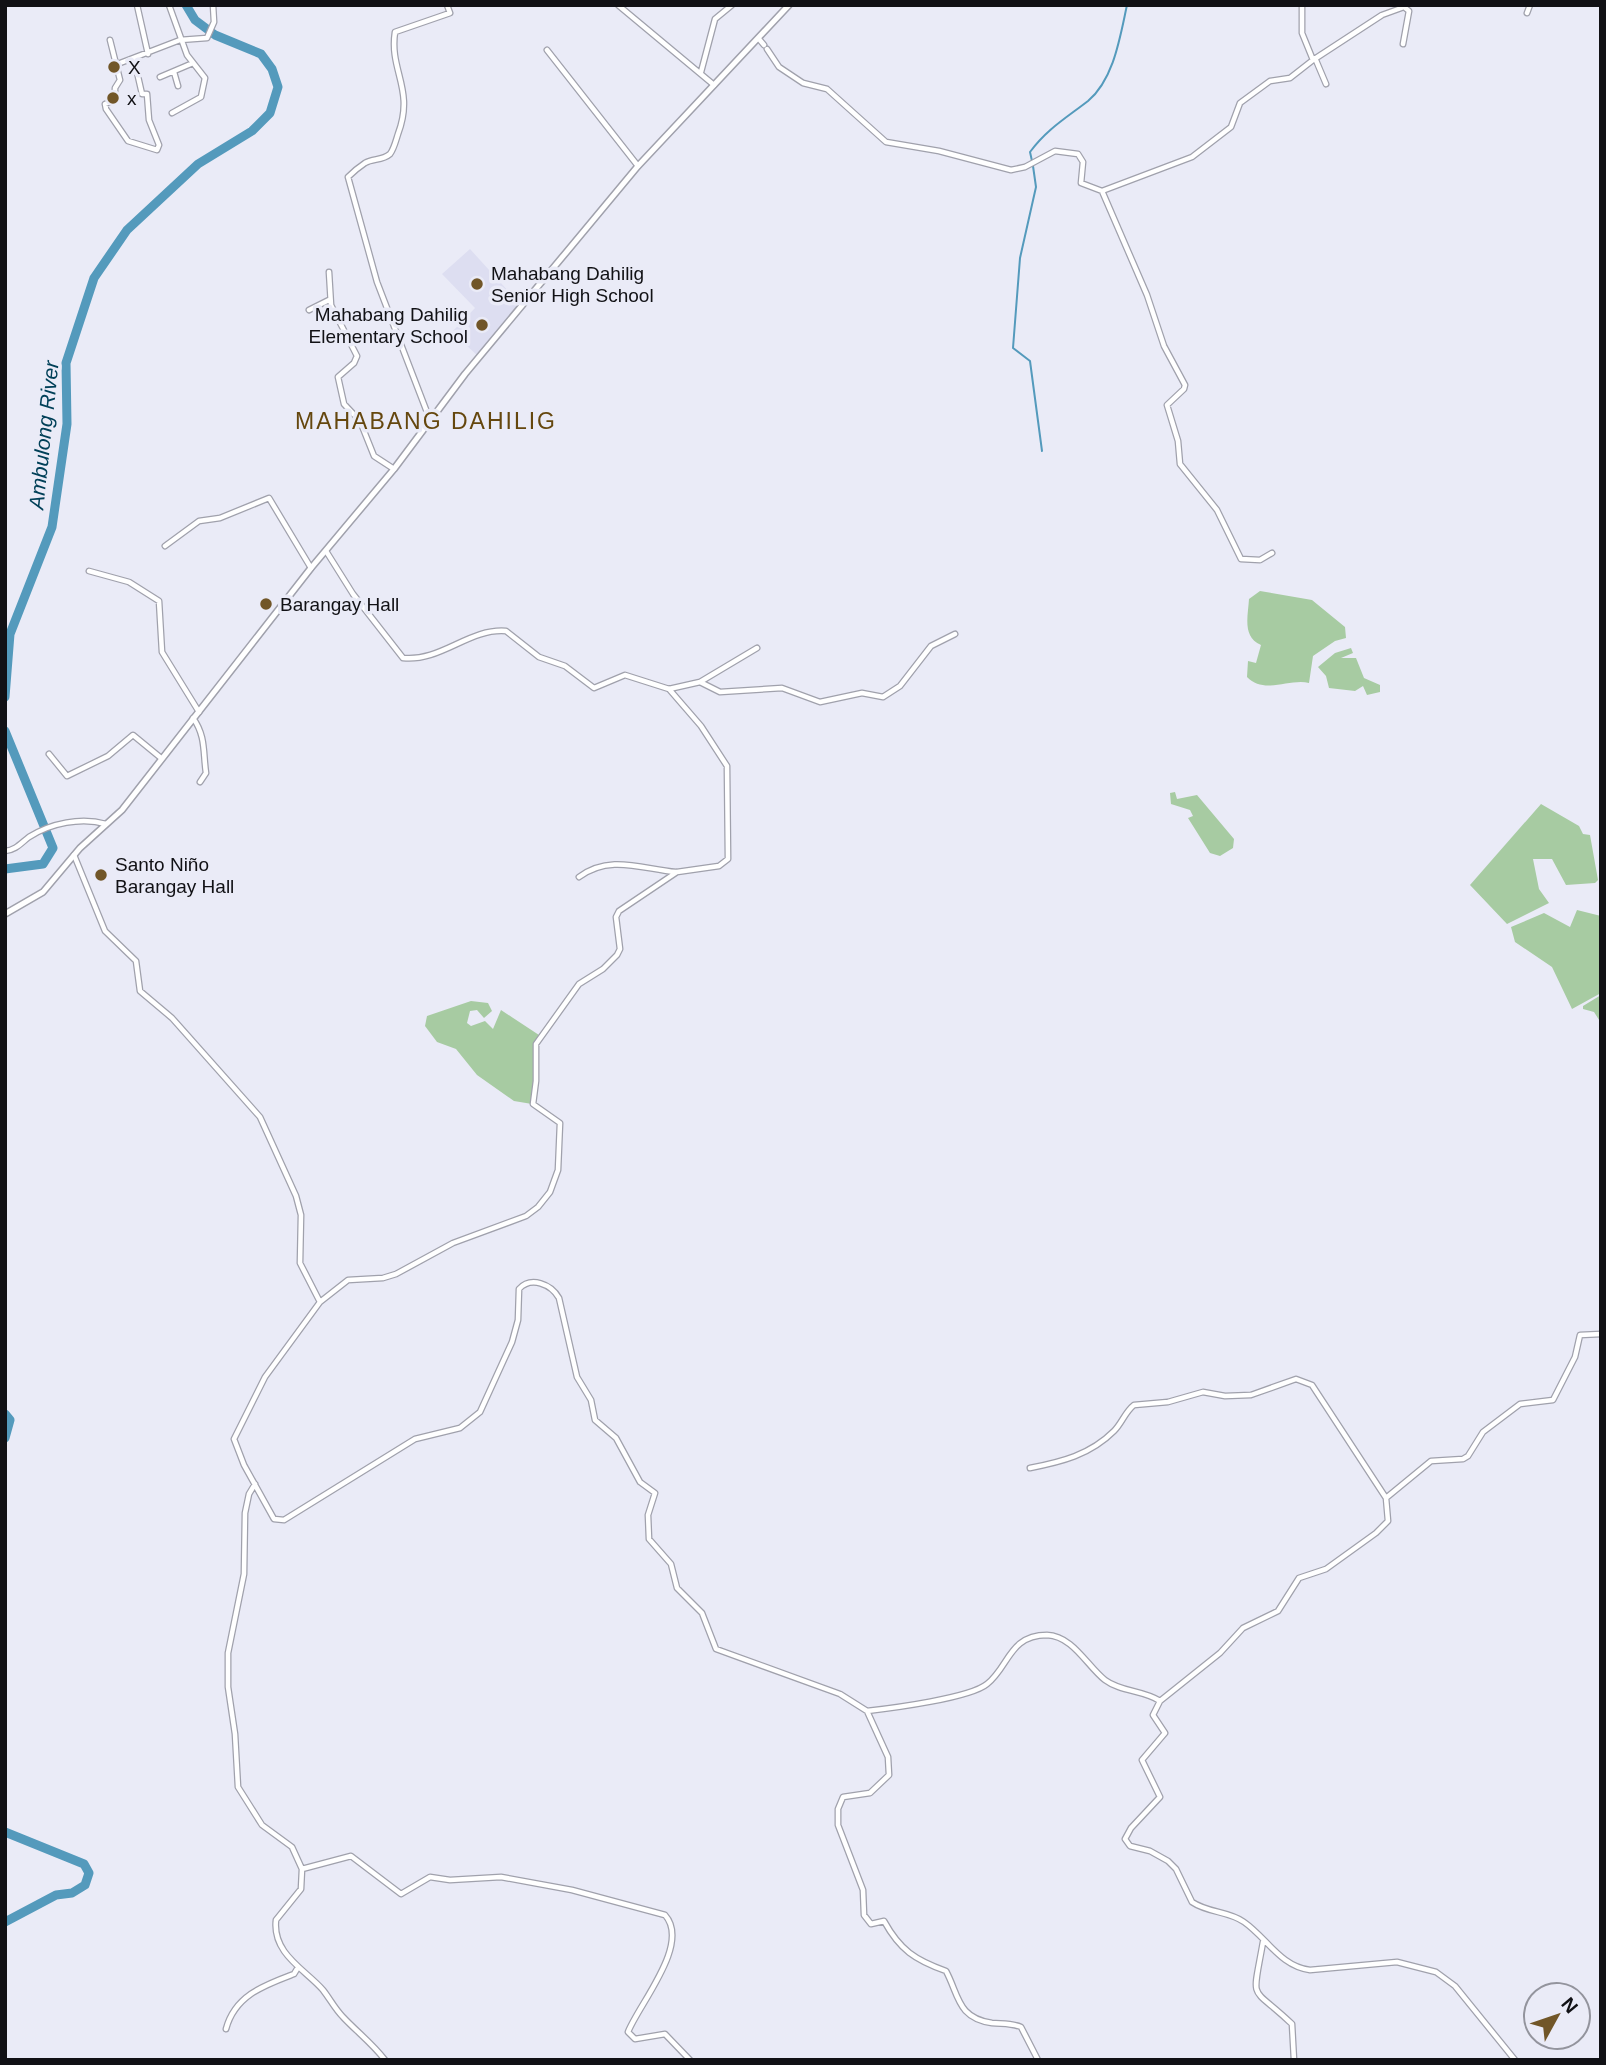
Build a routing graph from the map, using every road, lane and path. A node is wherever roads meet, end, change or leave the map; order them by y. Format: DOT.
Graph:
graph roads {
  1 [pos="137,5"];
  2 [pos="169,5"];
  3 [pos="213,5"];
  4 [pos="447,5"];
  5 [pos="618,5"];
  6 [pos="732,5"];
  7 [pos="789,5"];
  8 [pos="1301,5"];
  9 [pos="1530,5"];
  10 [pos="1527,13"];
  11 [pos="759,39"];
  12 [pos="110,40"];
  13 [pos="180,40"];
  14 [pos="1404,44"];
  15 [pos="547,50"];
  16 [pos="148,54"];
  17 [pos="134,59"];
  18 [pos="1314,59"];
  19 [pos="193,63"];
  20 [pos="116,65"];
  21 [pos="174,72"];
  22 [pos="701,72"];
  23 [pos="160,77"];
  24 [pos="1326,84"];
  25 [pos="178,86"];
  26 [pos="715,86"];
  27 [pos="172,113"];
  28 [pos="638,166"];
  29 [pos="1102,191"];
  30 [pos="329,272"];
  31 [pos="329,300"];
  32 [pos="309,310"];
  33 [pos="430,421"];
  34 [pos="394,469"];
  35 [pos="165,545"];
  36 [pos="326,551"];
  37 [pos="1272,553"];
  38 [pos="311,568"];
  39 [pos="89,571"];
  40 [pos="956,634"];
  41 [pos="757,648"];
  42 [pos="700,682"];
  43 [pos="669,689"];
  44 [pos="199,712"];
  45 [pos="193,718"];
  46 [pos="49,754"];
  47 [pos="161,758"];
  48 [pos="200,782"];
  49 [pos="106,824"];
  50 [pos="5,851"];
  51 [pos="74,855"];
  52 [pos="677,872"];
  53 [pos="579,877"];
  54 [pos="5,914"];
  55 [pos="320,1302"];
  56 [pos="1601,1334"];
  57 [pos="1030,1468"];
  58 [pos="256,1484"];
  59 [pos="1386,1498"];
  60 [pos="1160,1701"];
  61 [pos="867,1712"];
  62 [pos="302,1869"];
  63 [pos="1263,1941"];
  64 [pos="297,1969"];
  65 [pos="226,2029"];
  66 [pos="385,2060"];
  67 [pos="690,2060"];
  68 [pos="1038,2060"];
  69 [pos="1294,2060"];
  70 [pos="1514,2060"];
  1 -- 16 [label="street"];
  2 -- 13 [label="street"];
  3 -- 13 [label="street"];
  4 -- 33 [label="street"];
  5 -- 22 [label="street"];
  6 -- 22 [label="street"];
  7 -- 11 [label="street"];
  8 -- 18 [label="street"];
  9 -- 10 [label="street"];
  11 -- 26 [label="street"];
  11 -- 29 [label="street"];
  12 -- 20 [label="street"];
  13 -- 16 [label="street"];
  13 -- 19 [label="street"];
  14 -- 18 [label="street"];
  15 -- 28 [label="street"];
  16 -- 17 [label="street"];
  17 -- 20 [label="street"];
  17 -- 20 [label="street"];
  18 -- 24 [label="street"];
  18 -- 29 [label="street"];
  19 -- 21 [label="street"];
  19 -- 27 [label="street"];
  21 -- 23 [label="street"];
  21 -- 25 [label="street"];
  22 -- 26 [label="street"];
  26 -- 28 [label="street"];
  28 -- 33 [label="street"];
  29 -- 37 [label="street"];
  30 -- 31 [label="street"];
  31 -- 32 [label="street"];
  31 -- 34 [label="street"];
  33 -- 34 [label="street"];
  34 -- 36 [label="street"];
  35 -- 38 [label="street"];
  36 -- 38 [label="street"];
  36 -- 43 [label="street"];
  38 -- 44 [label="street"];
  39 -- 44 [label="street"];
  40 -- 42 [label="street"];
  41 -- 42 [label="street"];
  42 -- 43 [label="street"];
  43 -- 52 [label="street"];
  44 -- 45 [label="street"];
  45 -- 47 [label="street"];
  45 -- 48 [label="street"];
  46 -- 47 [label="street"];
  47 -- 49 [label="street"];
  49 -- 50 [label="street"];
  49 -- 51 [label="street"];
  51 -- 54 [label="street"];
  51 -- 55 [label="street"];
  52 -- 53 [label="street"];
  52 -- 55 [label="street"];
  55 -- 58 [label="street"];
  56 -- 59 [label="street"];
  57 -- 59 [label="street"];
  58 -- 61 [label="street"];
  58 -- 62 [label="street"];
  59 -- 60 [label="street"];
  60 -- 61 [label="street"];
  60 -- 63 [label="street"];
  61 -- 68 [label="street"];
  62 -- 64 [label="street"];
  62 -- 67 [label="street"];
  63 -- 69 [label="street"];
  63 -- 70 [label="street"];
  64 -- 65 [label="street"];
  64 -- 66 [label="street"];
}
